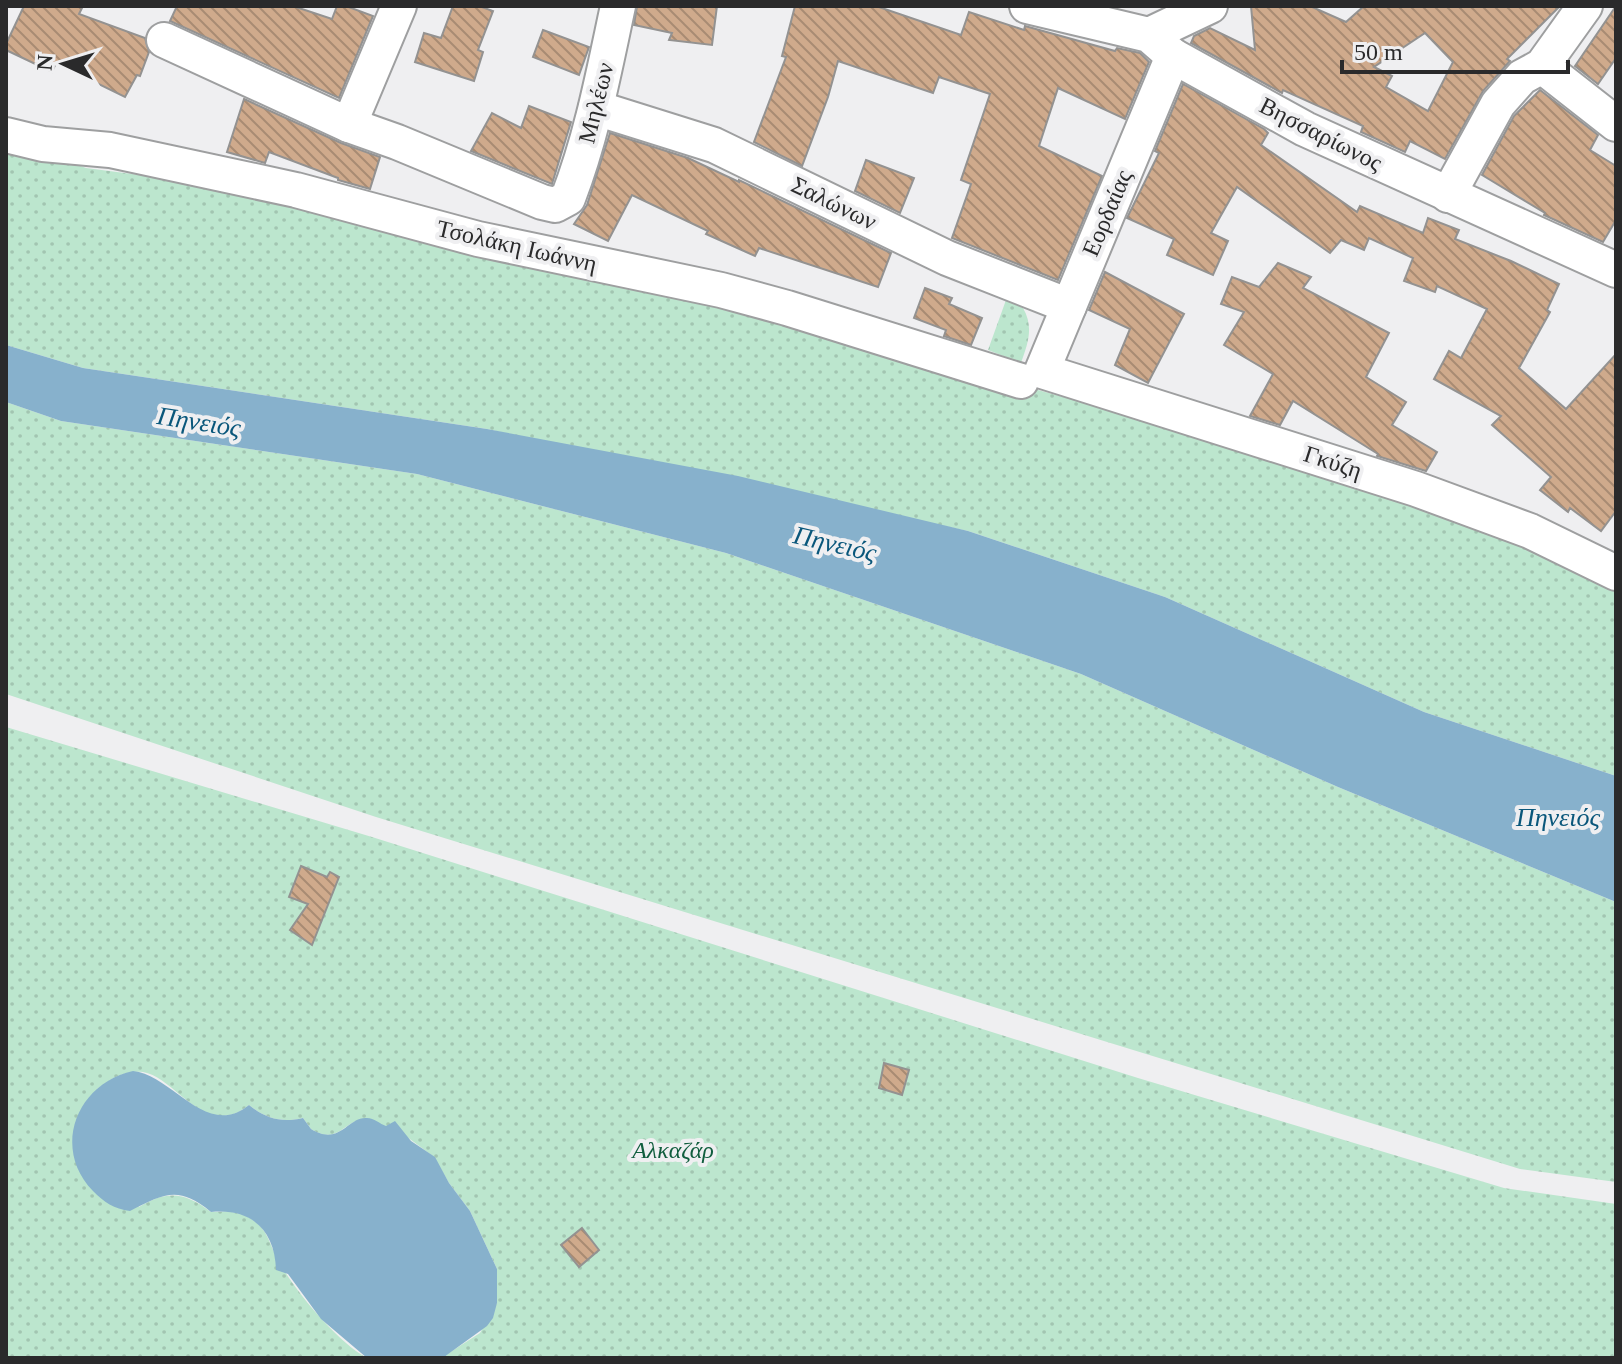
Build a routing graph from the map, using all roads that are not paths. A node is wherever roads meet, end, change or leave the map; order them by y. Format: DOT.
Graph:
graph roads {
  1 [pos="399,6"];
  2 [pos="618,6"];
  3 [pos="1027,6"];
  4 [pos="1210,6"];
  5 [pos="1585,6"];
  6 [pos="164,40"];
  7 [pos="1161,46"];
  8 [pos="1542,66"];
  9 [pos="596,108"];
  10 [pos="1616,124"];
  11 [pos="349,125"];
  12 [pos="6,135"];
  13 [pos="1448,195"];
  14 [pos="1610,261"];
  15 [pos="1069,306"];
  16 [pos="1032,376"];
  17 [pos="1616,573"];
  1 -- 11 [label="street"];
  2 -- 9 [label="street, Μηλέων"];
  3 -- 7 [label="street, Βησσαρίωνος"];
  4 -- 7 [label="street"];
  5 -- 8 [label="street"];
  6 -- 11 [label="street"];
  7 -- 13 [label="street, Βησσαρίωνος"];
  7 -- 15 [label="street, Εορδαίας"];
  8 -- 10 [label="street"];
  8 -- 13 [label="street"];
  9 -- 11 [label="street, Μηλέων"];
  9 -- 15 [label="street, Σαλώνων"];
  12 -- 16 [label="street, Τσολάκη Ιωάννη"];
  13 -- 14 [label="street, Βησσαρίωνος"];
  15 -- 16 [label="street, Εορδαίας"];
  16 -- 17 [label="street, Γκύζη"];
}
